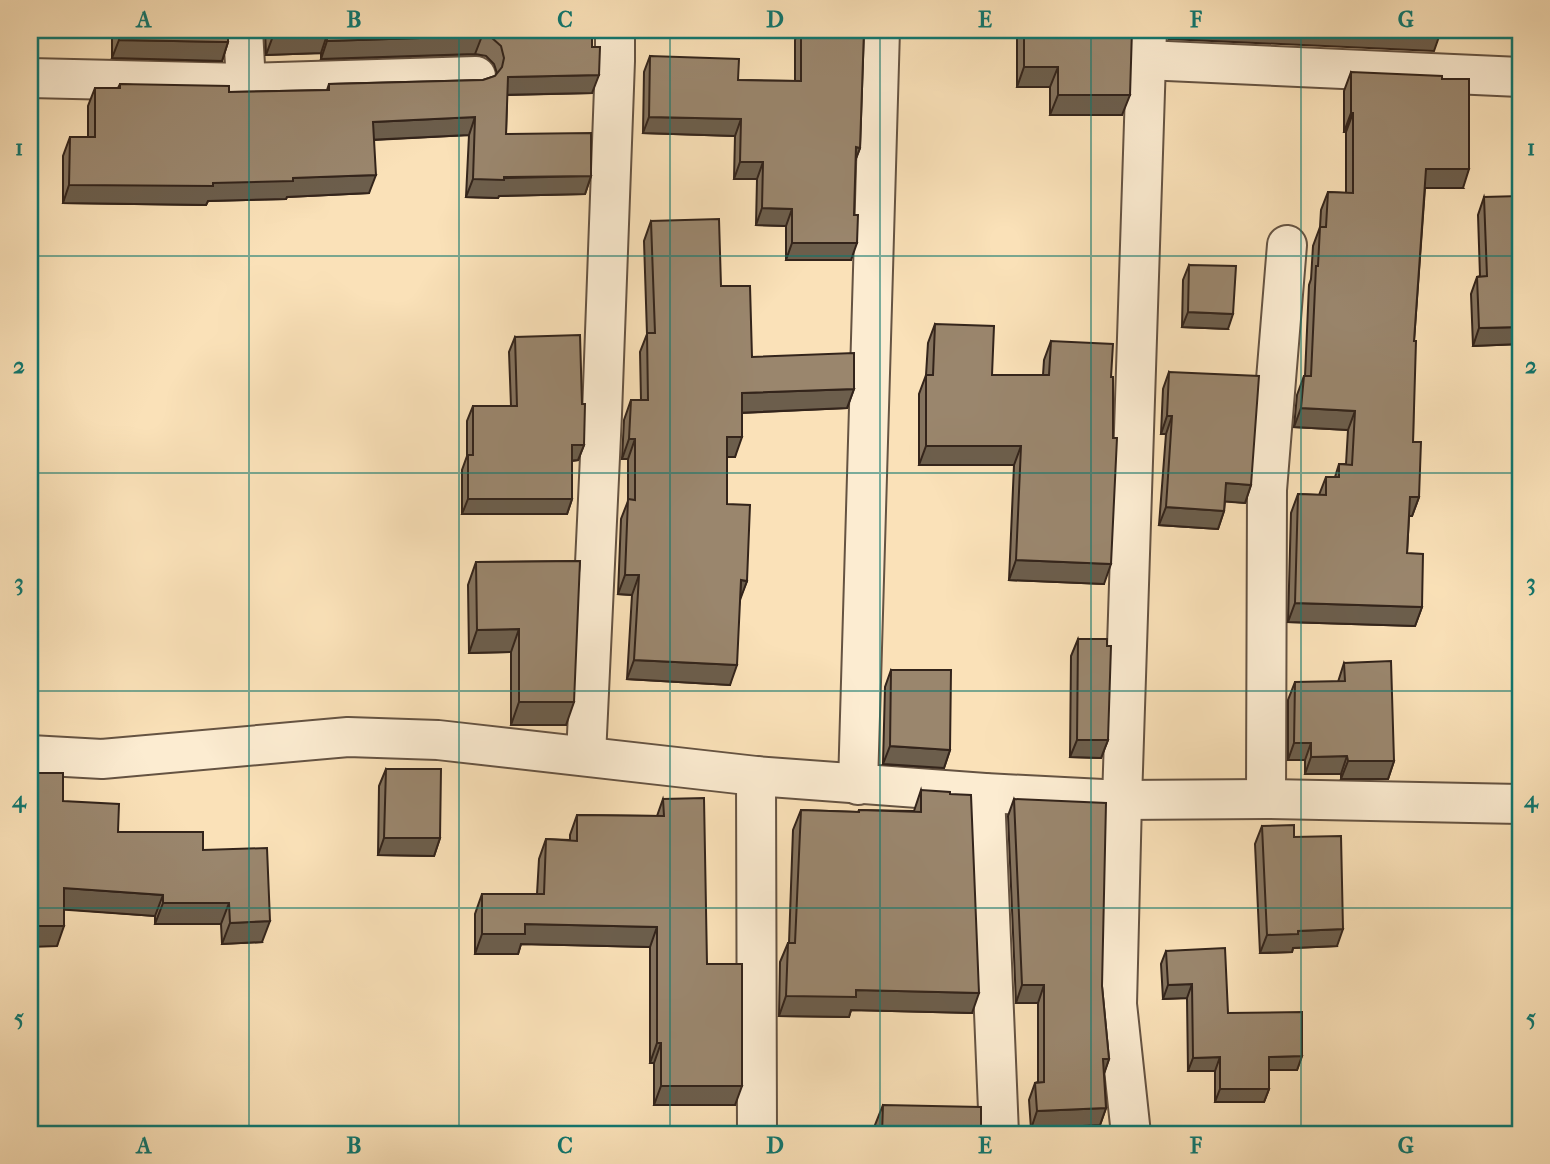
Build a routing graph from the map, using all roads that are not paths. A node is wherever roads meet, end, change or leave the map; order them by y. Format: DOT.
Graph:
graph roads {
  1 [pos="243,30"];
  2 [pos="614,30"];
  3 [pos="880,30"];
  4 [pos="1146,45"];
  5 [pos="476,76"];
  6 [pos="1520,77"];
  7 [pos="30,78"];
  8 [pos="246,83"];
  9 [pos="1287,245"];
  10 [pos="30,755"];
  11 [pos="586,756"];
  12 [pos="756,776"];
  13 [pos="859,785"];
  14 [pos="985,793"];
  15 [pos="1266,799"];
  16 [pos="1122,800"];
  17 [pos="1520,804"];
  18 [pos="757,1134"];
  19 [pos="999,1134"];
  20 [pos="1131,1134"];
  1 -- 8 [label="street"];
  2 -- 11 [label="street"];
  3 -- 13 [label="street"];
  4 -- 6 [label="street"];
  4 -- 16 [label="street"];
  5 -- 8 [label="street"];
  7 -- 8 [label="street"];
  9 -- 15 [label="street"];
  10 -- 11 [label="street"];
  11 -- 12 [label="street"];
  12 -- 13 [label="street"];
  12 -- 18 [label="street"];
  13 -- 14 [label="street"];
  14 -- 16 [label="street"];
  14 -- 19 [label="street"];
  15 -- 16 [label="street"];
  15 -- 17 [label="street"];
  16 -- 20 [label="street"];
}
